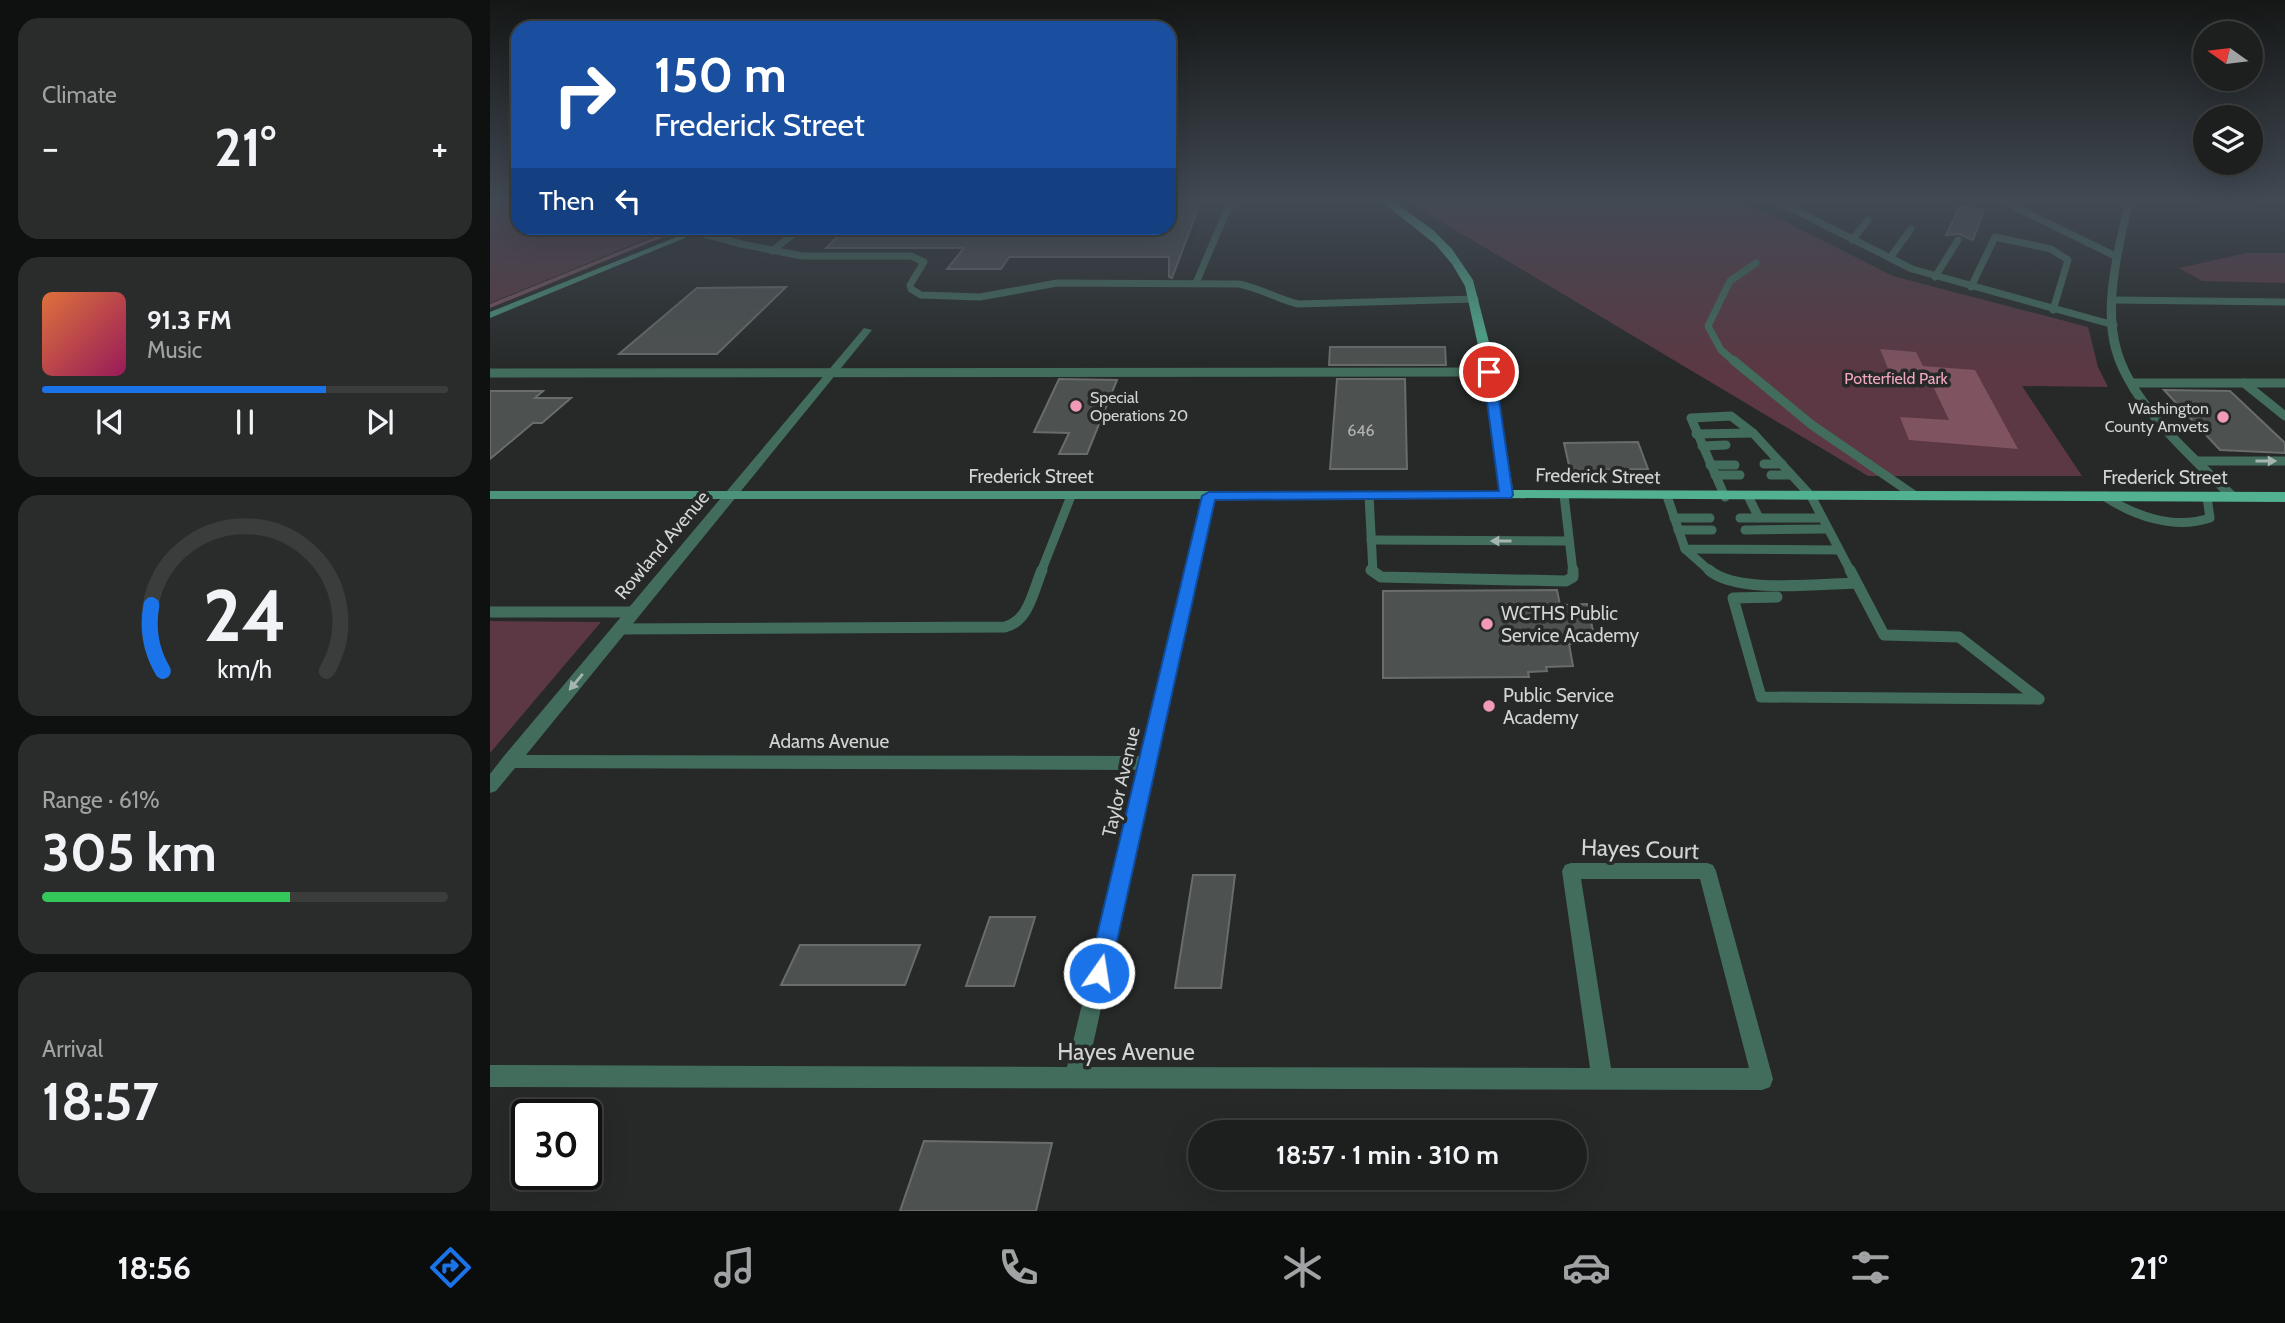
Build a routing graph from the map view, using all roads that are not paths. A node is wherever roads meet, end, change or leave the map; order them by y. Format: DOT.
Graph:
graph roads {
  1 [pos="2118,257"];
  2 [pos="631,258"];
  3 [pos="914,258"];
  4 [pos="1207,258"];
  5 [pos="1451,258"];
  6 [pos="1890,258"];
  7 [pos="1947,258"];
  8 [pos="1985,258"];
  9 [pos="2064,258"];
  10 [pos="1756,263"];
  11 [pos="1935,277"];
  12 [pos="1196,283"];
  13 [pos="1971,288"];
  14 [pos="1475,299"];
  15 [pos="2115,300"];
  16 [pos="2285,302"];
  17 [pos="2053,310"];
  18 [pos="490,315"];
  19 [pos="2114,326"];
  20 [pos="867,330"];
  21 [pos="832,372"];
  22 [pos="1489,372"];
  23 [pos="490,373"];
  24 [pos="2133,383"];
  25 [pos="2244,383"];
  26 [pos="2285,383"];
  27 [pos="2285,416"];
  28 [pos="1753,433"];
  29 [pos="1696,434"];
  30 [pos="1726,445"];
  31 [pos="1702,446"];
  32 [pos="2198,461"];
  33 [pos="2285,461"];
  34 [pos="1764,464"];
  35 [pos="1782,464"];
  36 [pos="1710,465"];
  37 [pos="1735,465"];
  38 [pos="1715,475"];
  39 [pos="1740,475"];
  40 [pos="1771,475"];
  41 [pos="1791,475"];
  42 [pos="490,495"];
  43 [pos="731,495"];
  44 [pos="1368,495"];
  45 [pos="1506,495"];
  46 [pos="1564,495"];
  47 [pos="1914,495"];
  48 [pos="1070,496"];
  49 [pos="1209,496"];
  50 [pos="1667,496"];
  51 [pos="1748,496"];
  52 [pos="1811,496"];
  53 [pos="2104,496"];
  54 [pos="1725,497"];
  55 [pos="2207,497"];
  56 [pos="2233,497"];
  57 [pos="2285,497"];
  58 [pos="1822,517"];
  59 [pos="1674,518"];
  60 [pos="1710,518"];
  61 [pos="1740,518"];
  62 [pos="1759,518"];
  63 [pos="1827,529"];
  64 [pos="1678,530"];
  65 [pos="1712,530"];
  66 [pos="1745,530"];
  67 [pos="1371,540"];
  68 [pos="1569,541"];
  69 [pos="1685,550"];
  70 [pos="1839,550"];
  71 [pos="1856,583"];
  72 [pos="1777,597"];
  73 [pos="490,612"];
  74 [pos="634,612"];
  75 [pos="619,629"];
  76 [pos="510,761"];
  77 [pos="1147,763"];
  78 [pos="490,786"];
  79 [pos="490,1076"];
  80 [pos="1075,1078"];
  81 [pos="1602,1079"];
  82 [pos="1762,1079"];
  1 -- 15 [label="street"];
  2 -- 18 [label="main road"];
  3 -- 12 [label="lane"];
  4 -- 12 [label="lane"];
  5 -- 14 [label="main road"];
  6 -- 11 [label="lane"];
  7 -- 11 [label="lane"];
  8 -- 13 [label="lane"];
  9 -- 17 [label="lane"];
  10 -- 47 [label="lane"];
  11 -- 13 [label="lane"];
  12 -- 14 [label="lane"];
  13 -- 17 [label="lane"];
  14 -- 22 [label="main road"];
  15 -- 16 [label="lane"];
  15 -- 19 [label="street"];
  17 -- 19 [label="lane"];
  19 -- 24 [label="street"];
  20 -- 21 [label="street, Rowland Avenue"];
  21 -- 22 [label="lane"];
  21 -- 23 [label="lane"];
  21 -- 43 [label="street, Rowland Avenue"];
  22 -- 45 [label="main road"];
  24 -- 25 [label="lane"];
  24 -- 32 [label="street"];
  25 -- 26 [label="lane"];
  25 -- 27 [label="lane"];
  28 -- 29 [label="lane"];
  28 -- 29 [label="lane"];
  28 -- 35 [label="lane"];
  29 -- 31 [label="lane"];
  30 -- 31 [label="lane"];
  31 -- 36 [label="lane"];
  32 -- 33 [label="lane, one-way"];
  32 -- 56 [label="street"];
  34 -- 35 [label="lane"];
  35 -- 41 [label="lane"];
  36 -- 37 [label="lane"];
  36 -- 38 [label="lane"];
  38 -- 39 [label="lane"];
  38 -- 54 [label="lane"];
  40 -- 41 [label="lane"];
  41 -- 52 [label="lane"];
  42 -- 43 [label="main road, Frederick Street"];
  43 -- 48 [label="main road, Frederick Street"];
  43 -- 74 [label="street, Rowland Avenue"];
  44 -- 45 [label="main road, Frederick Street"];
  44 -- 49 [label="main road, Frederick Street"];
  44 -- 67 [label="lane"];
  45 -- 46 [label="main road, Frederick Street"];
  46 -- 50 [label="main road, Frederick Street"];
  46 -- 68 [label="lane"];
  47 -- 52 [label="main road, Frederick Street"];
  47 -- 53 [label="main road, Frederick Street"];
  48 -- 49 [label="main road, Frederick Street"];
  48 -- 75 [label="lane"];
  49 -- 77 [label="street, Taylor Avenue"];
  50 -- 54 [label="main road, Frederick Street"];
  50 -- 59 [label="lane"];
  51 -- 52 [label="main road, Frederick Street"];
  51 -- 54 [label="main road, Frederick Street"];
  51 -- 62 [label="lane"];
  52 -- 58 [label="lane"];
  53 -- 55 [label="main road, Frederick Street"];
  53 -- 55 [label="lane"];
  55 -- 56 [label="main road, Frederick Street"];
  56 -- 57 [label="main road, Frederick Street"];
  58 -- 62 [label="lane"];
  58 -- 63 [label="lane"];
  59 -- 60 [label="lane"];
  59 -- 64 [label="lane"];
  61 -- 62 [label="lane"];
  63 -- 66 [label="lane"];
  63 -- 70 [label="lane"];
  64 -- 65 [label="lane"];
  64 -- 69 [label="lane"];
  68 -- 67 [label="lane, one-way"];
  67 -- 68 [label="lane"];
  69 -- 70 [label="lane"];
  69 -- 71 [label="lane"];
  70 -- 71 [label="lane"];
  71 -- 72 [label="lane"];
  73 -- 74 [label="lane"];
  74 -- 75 [label="street, Rowland Avenue"];
  75 -- 76 [label="street, Rowland Avenue, one-way"];
  76 -- 77 [label="street, Adams Avenue"];
  76 -- 78 [label="street, Rowland Avenue"];
  77 -- 80 [label="street, Taylor Avenue"];
  79 -- 80 [label="street, Hayes Avenue"];
  80 -- 81 [label="street, Hayes Avenue"];
  81 -- 82 [label="street, Hayes Avenue"];
  81 -- 82 [label="street, Hayes Court"];
}
